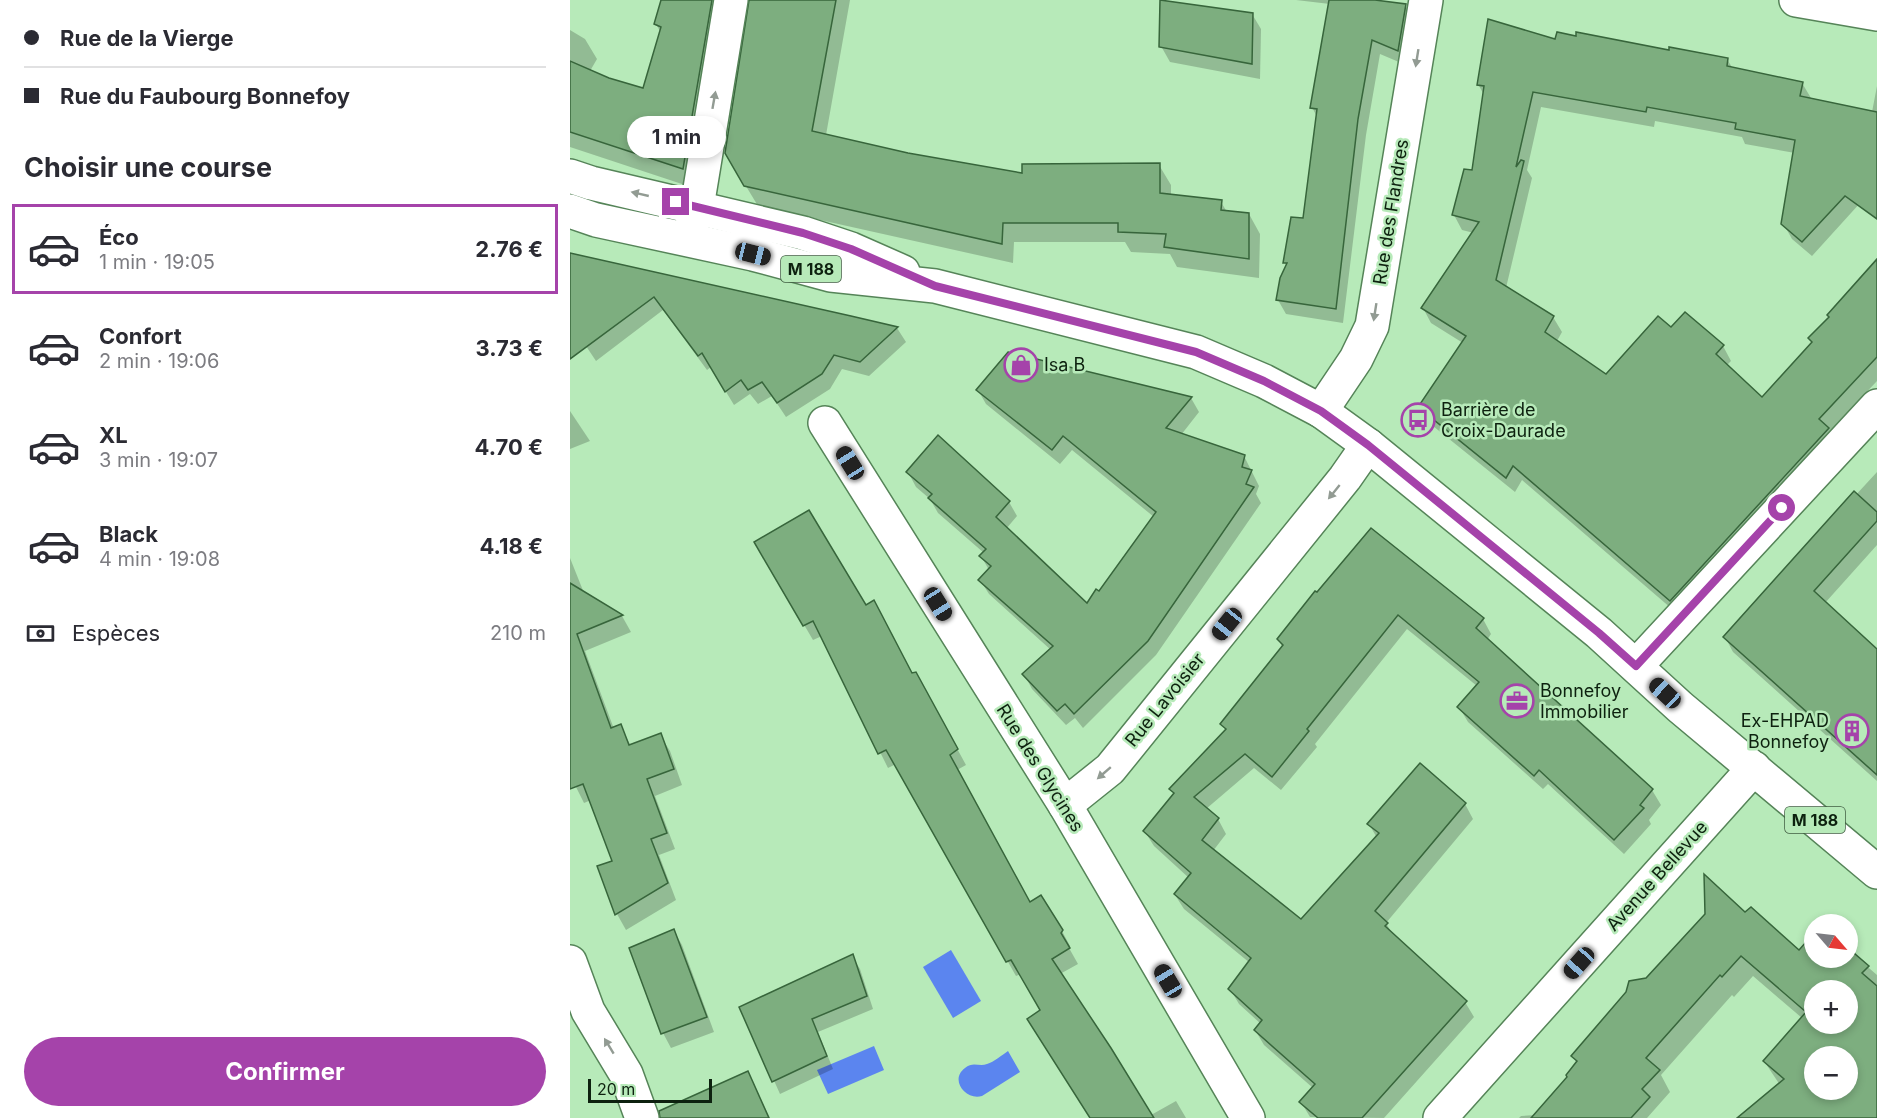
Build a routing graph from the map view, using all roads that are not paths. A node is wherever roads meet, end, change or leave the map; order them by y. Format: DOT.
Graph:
graph roads {
  1 [pos="731,0"];
  2 [pos="1426,0"];
  3 [pos="1796,0"];
  4 [pos="1877,14"];
  5 [pos="570,176"];
  6 [pos="697,207"];
  7 [pos="570,211"];
  8 [pos="688,240"];
  9 [pos="935,286"];
  10 [pos="1877,406"];
  11 [pos="1321,411"];
  12 [pos="825,423"];
  13 [pos="1368,445"];
  14 [pos="1636,666"];
  15 [pos="1754,768"];
  16 [pos="1065,805"];
  17 [pos="1877,872"];
  18 [pos="570,962"];
  19 [pos="642,1118"];
  20 [pos="1248,1118"];
  21 [pos="1440,1118"];
  6 -- 1 [label="street, one-way"];
  2 -- 11 [label="street, Rue des Flandres, one-way"];
  3 -- 4 [label="street"];
  6 -- 5 [label="street, M 188, one-way"];
  6 -- 8 [label="street"];
  6 -- 9 [label="street, M 188"];
  7 -- 8 [label="street, M 188"];
  8 -- 9 [label="street, M 188"];
  9 -- 11 [label="street, M 188"];
  10 -- 14 [label="street"];
  11 -- 13 [label="street, M 188"];
  12 -- 16 [label="street, Rue des Glycines"];
  13 -- 14 [label="street, M 188"];
  13 -- 16 [label="street, Rue Lavoisier, one-way"];
  14 -- 15 [label="street, M 188"];
  15 -- 17 [label="street, M 188"];
  15 -- 21 [label="street, Avenue Bellevue"];
  16 -- 20 [label="street, Rue des Glycines"];
  19 -- 18 [label="street, one-way"];
}
